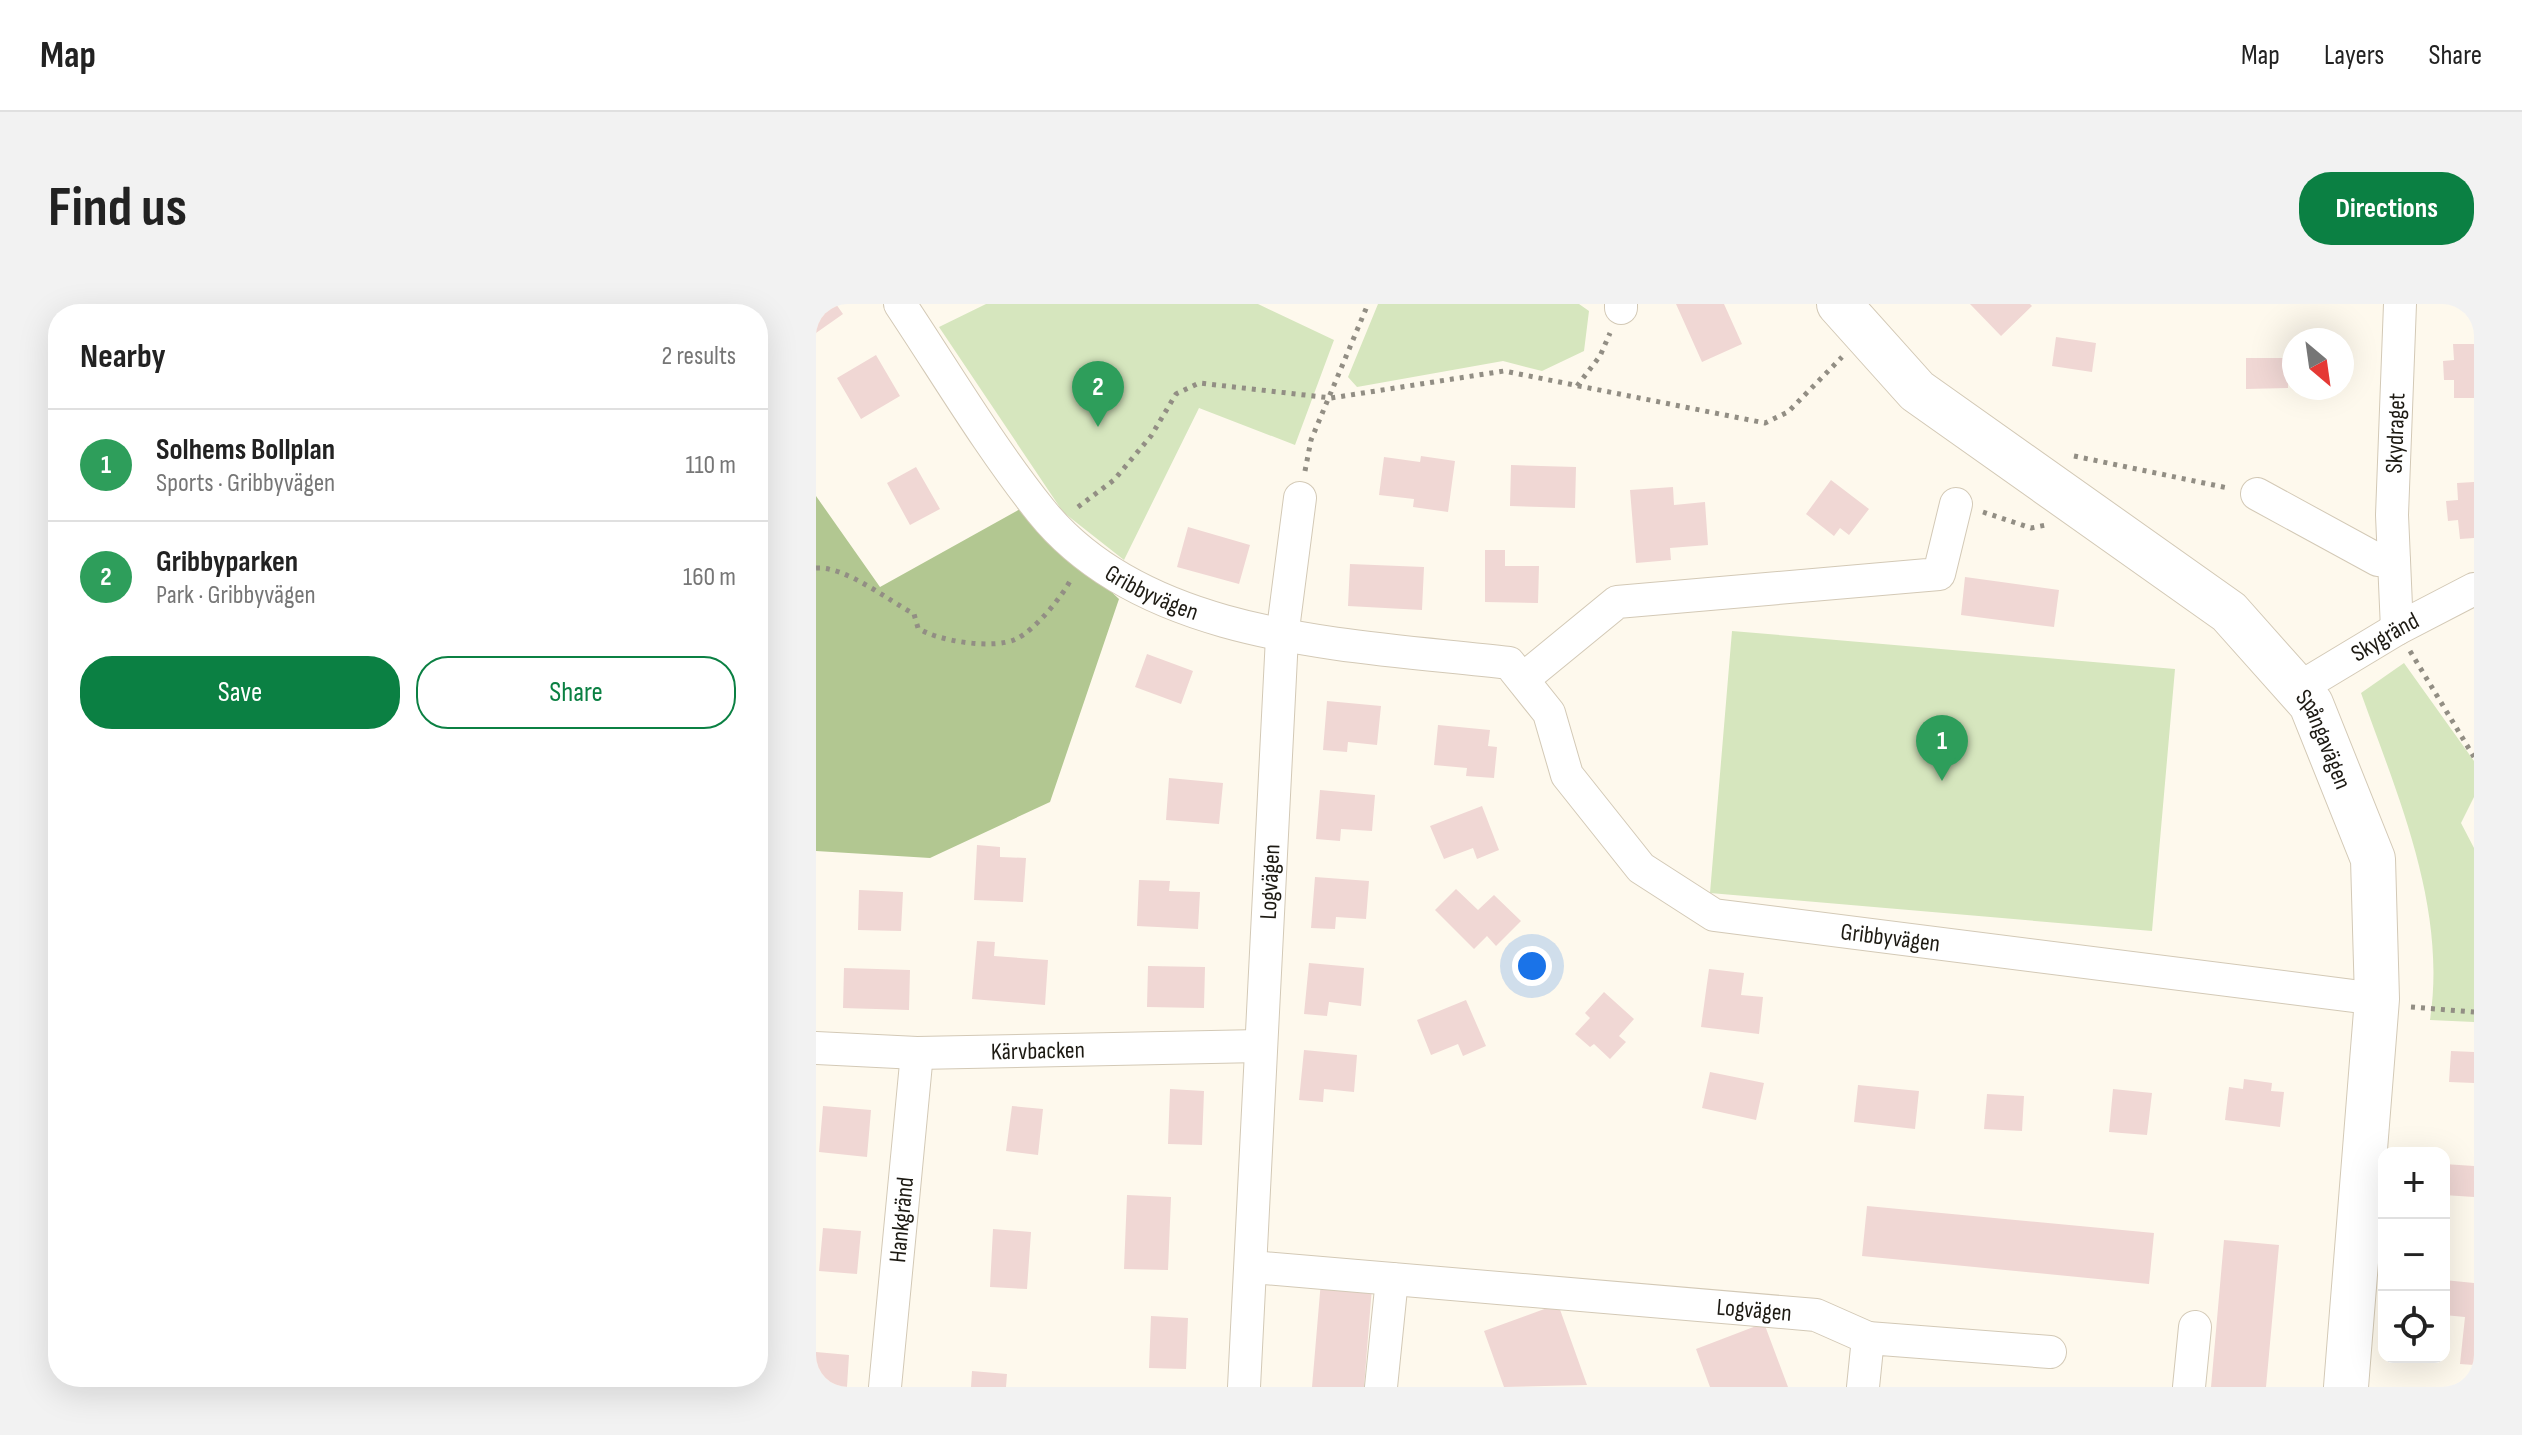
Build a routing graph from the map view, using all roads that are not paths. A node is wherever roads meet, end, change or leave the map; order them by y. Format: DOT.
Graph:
graph roads {
  1 [pos="900,304"];
  2 [pos="1839,304"];
  3 [pos="2400,304"];
  4 [pos="2257,494"];
  5 [pos="1300,498"];
  6 [pos="1956,504"];
  7 [pos="2394,561"];
  8 [pos="2474,589"];
  9 [pos="2397,629"];
  10 [pos="1282,637"];
  11 [pos="1523,679"];
  12 [pos="2299,688"];
  13 [pos="2403,1004"];
  14 [pos="1260,1046"];
  15 [pos="816,1048"];
  16 [pos="917,1053"];
  17 [pos="1252,1267"];
  18 [pos="1392,1279"];
  19 [pos="2195,1327"];
  20 [pos="1868,1338"];
  21 [pos="2050,1352"];
  22 [pos="885,1387"];
  23 [pos="1244,1387"];
  24 [pos="1381,1387"];
  25 [pos="1863,1387"];
  26 [pos="2189,1387"];
  27 [pos="2346,1387"];
  1 -- 10 [label="street, Gribbyvägen"];
  2 -- 12 [label="street, Spångavägen"];
  3 -- 7 [label="street, Skydraget"];
  4 -- 7 [label="street"];
  5 -- 10 [label="street, Logvägen"];
  6 -- 11 [label="street"];
  7 -- 9 [label="street, Skydraget"];
  8 -- 9 [label="street, Skygränd"];
  9 -- 12 [label="street, Skygränd"];
  10 -- 11 [label="street, Gribbyvägen"];
  10 -- 14 [label="street, Logvägen"];
  11 -- 13 [label="street, Gribbyvägen"];
  12 -- 13 [label="street, Spångavägen"];
  13 -- 27 [label="street, Spångavägen"];
  14 -- 16 [label="street, Kärvbacken"];
  14 -- 17 [label="street, Logvägen"];
  15 -- 16 [label="street, Kärvbacken"];
  16 -- 22 [label="street, Hankgränd"];
  17 -- 18 [label="street, Logvägen"];
  17 -- 23 [label="street, Logvägen"];
  18 -- 20 [label="street, Logvägen"];
  18 -- 24 [label="street"];
  19 -- 26 [label="street"];
  20 -- 21 [label="street, Logvägen"];
  20 -- 25 [label="street"];
}
